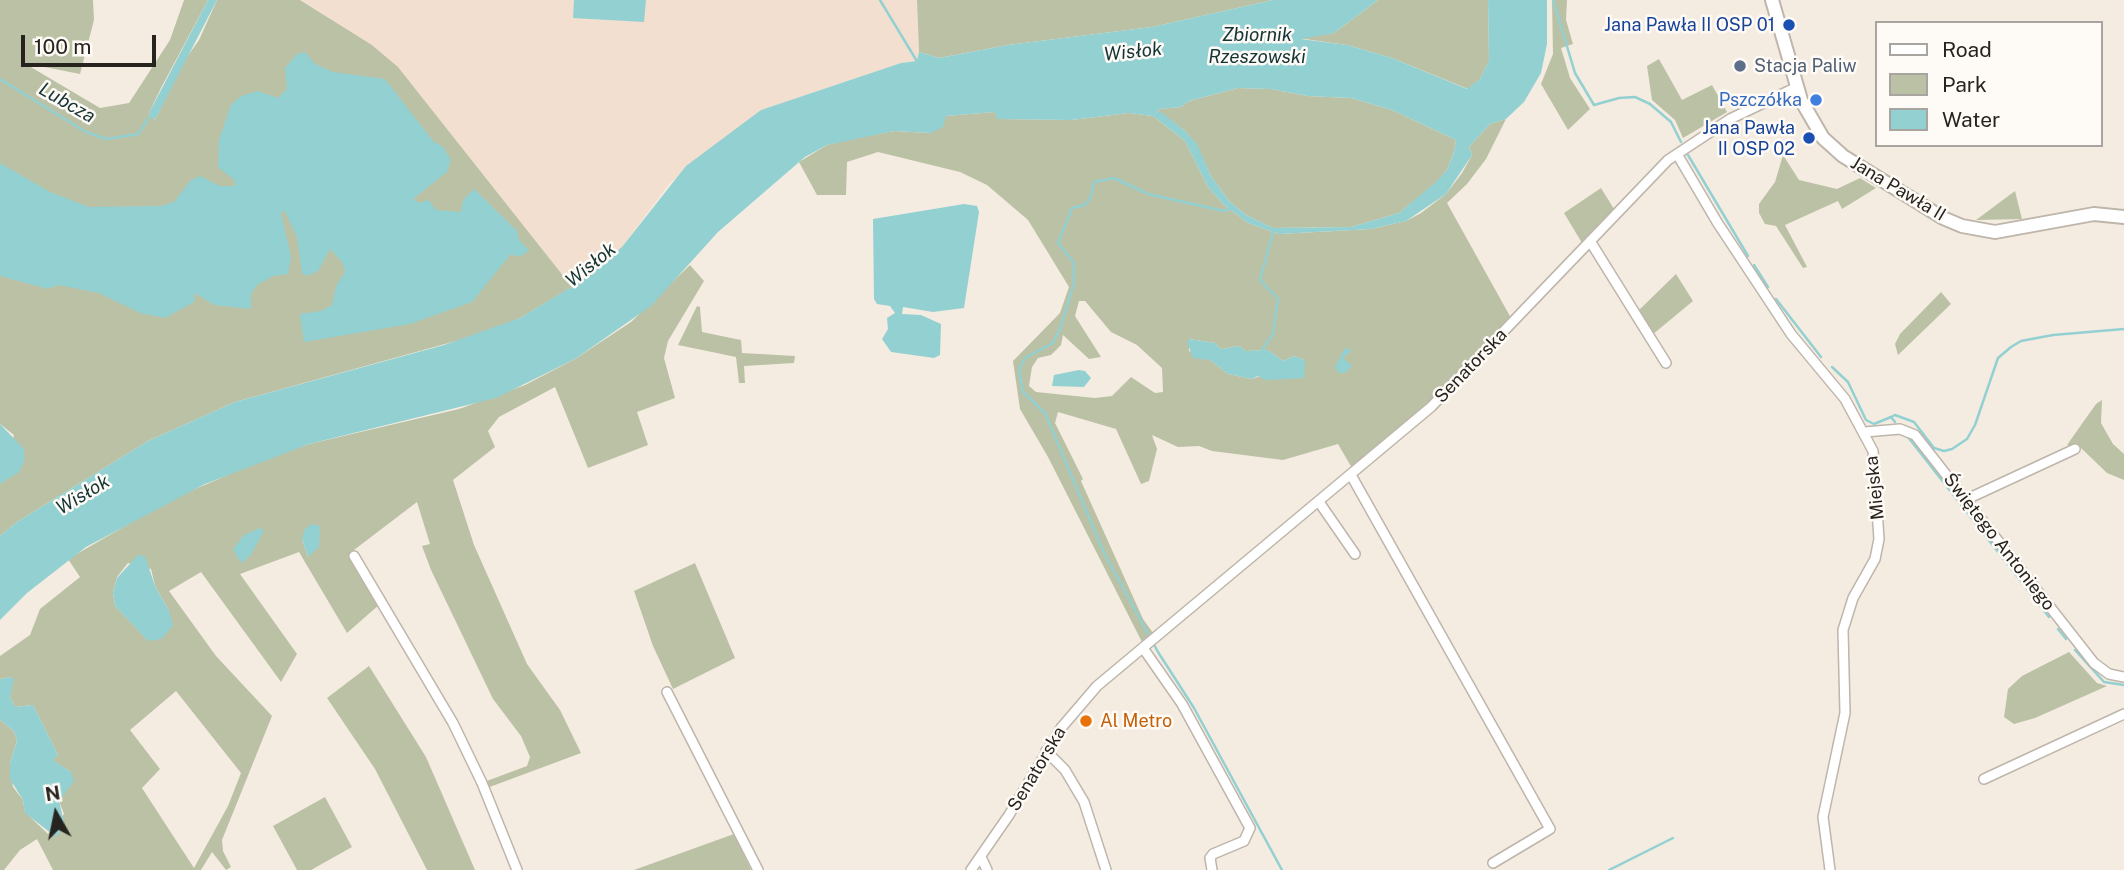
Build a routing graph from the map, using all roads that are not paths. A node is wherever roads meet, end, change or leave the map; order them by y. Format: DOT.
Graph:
graph roads {
  1 [pos="1772,0"];
  2 [pos="1797,88"];
  3 [pos="1677,153"];
  4 [pos="2124,217"];
  5 [pos="1590,241"];
  6 [pos="1666,363"];
  7 [pos="1864,432"];
  8 [pos="2075,449"];
  9 [pos="1351,475"];
  10 [pos="1965,500"];
  11 [pos="1319,502"];
  12 [pos="1355,554"];
  13 [pos="354,556"];
  14 [pos="1143,648"];
  15 [pos="2124,677"];
  16 [pos="667,692"];
  17 [pos="2124,713"];
  18 [pos="1046,751"];
  19 [pos="1984,779"];
  20 [pos="981,857"];
  21 [pos="1493,863"];
  22 [pos="517,870"];
  23 [pos="758,870"];
  24 [pos="971,870"];
  25 [pos="987,870"];
  26 [pos="1106,870"];
  27 [pos="1212,870"];
  28 [pos="1830,870"];
  1 -- 2 [label="street, Jana Pawła II"];
  2 -- 3 [label="street, Senatorska"];
  2 -- 4 [label="street, Jana Pawła II"];
  3 -- 5 [label="street, Senatorska"];
  3 -- 7 [label="street, Miejska"];
  5 -- 6 [label="street"];
  5 -- 9 [label="street, Senatorska"];
  7 -- 10 [label="street, Świętego Antoniego"];
  7 -- 28 [label="street, Miejska"];
  8 -- 10 [label="street"];
  9 -- 11 [label="street, Senatorska"];
  9 -- 21 [label="street"];
  10 -- 15 [label="street, Świętego Antoniego"];
  11 -- 12 [label="street"];
  11 -- 14 [label="street, Senatorska"];
  13 -- 22 [label="street"];
  14 -- 18 [label="street, Senatorska"];
  14 -- 27 [label="street"];
  16 -- 23 [label="street"];
  17 -- 19 [label="street"];
  18 -- 20 [label="street, Senatorska"];
  18 -- 26 [label="street"];
  20 -- 24 [label="street, Senatorska"];
  20 -- 25 [label="street"];
}
